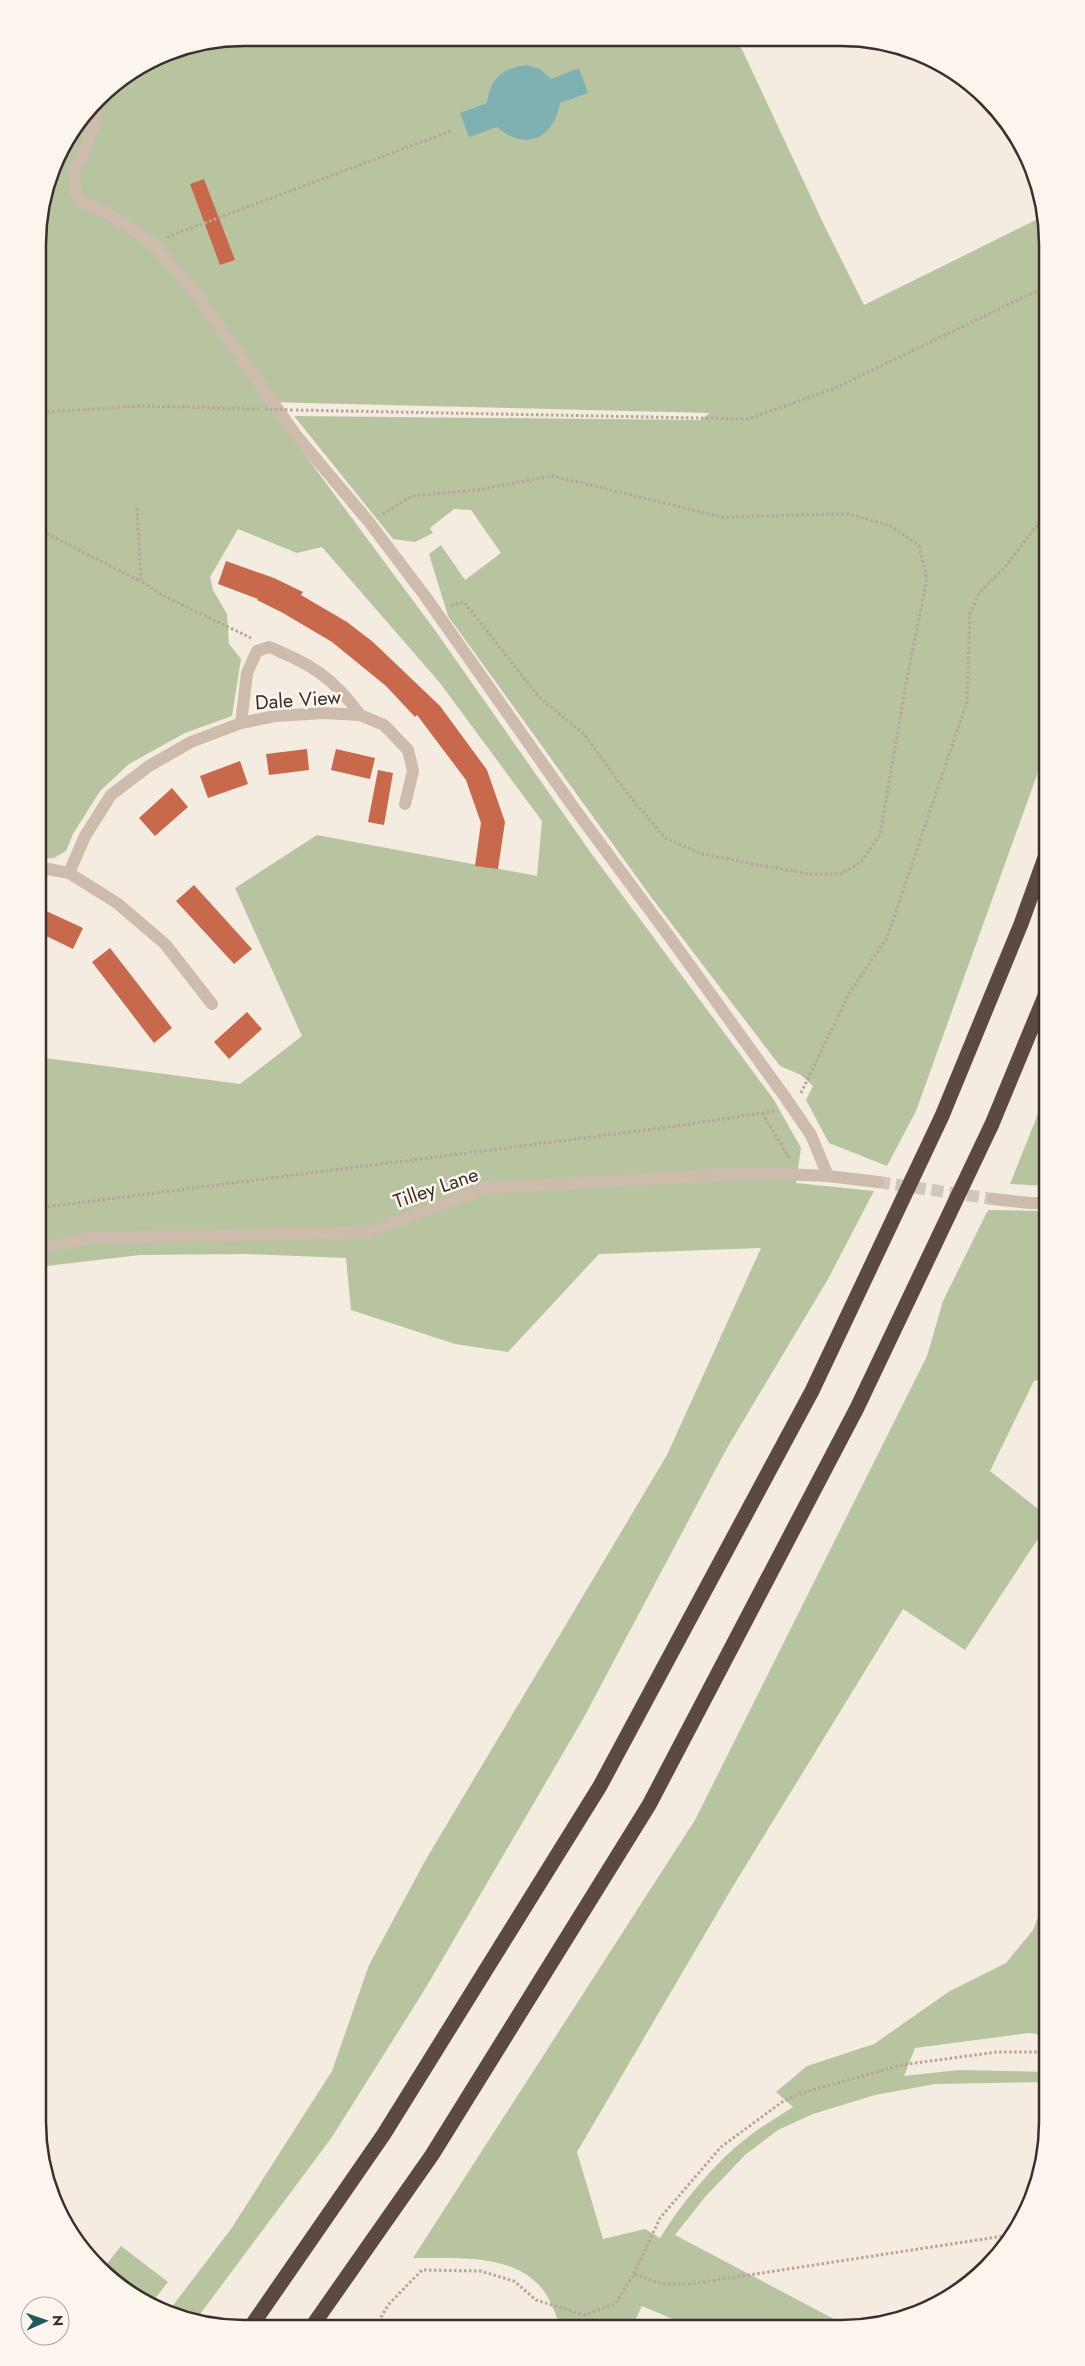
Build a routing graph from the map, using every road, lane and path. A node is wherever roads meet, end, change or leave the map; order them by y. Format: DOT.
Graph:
graph roads {
  1 [pos="95,115"];
  2 [pos="451,131"];
  3 [pos="156,247"];
  4 [pos="1039,290"];
  5 [pos="46,414"];
  6 [pos="138,508"];
  7 [pos="369,522"];
  8 [pos="1039,523"];
  9 [pos="46,533"];
  10 [pos="141,581"];
  11 [pos="435,611"];
  12 [pos="269,647"];
  13 [pos="360,715"];
  14 [pos="241,724"];
  15 [pos="405,804"];
  16 [pos="46,868"];
  17 [pos="69,872"];
  18 [pos="1039,872"];
  19 [pos="212,1004"];
  20 [pos="1039,1010"];
  21 [pos="793,1108"];
  22 [pos="762,1113"];
  23 [pos="791,1160"];
  24 [pos="828,1176"];
  25 [pos="878,1182"];
  26 [pos="993,1199"];
  27 [pos="1039,1203"];
  28 [pos="46,1207"];
  29 [pos="46,1247"];
  30 [pos="1039,2052"];
  31 [pos="1001,2237"];
  32 [pos="634,2274"];
  33 [pos="255,2320"];
  34 [pos="316,2320"];
  35 [pos="379,2320"];
  1 -- 3 [label="street"];
  2 -- 3 [label="path"];
  3 -- 7 [label="street"];
  4 -- 5 [label="path, bridge"];
  6 -- 10 [label="path"];
  7 -- 11 [label="street"];
  7 -- 11 [label="path"];
  8 -- 21 [label="path"];
  9 -- 10 [label="path"];
  10 -- 12 [label="path"];
  11 -- 21 [label="street"];
  12 -- 13 [label="street"];
  12 -- 14 [label="street"];
  13 -- 14 [label="street, Dale View"];
  13 -- 15 [label="street, Dale View"];
  14 -- 17 [label="street, Dale View"];
  16 -- 17 [label="street"];
  17 -- 19 [label="street"];
  18 -- 33 [label="highway"];
  20 -- 34 [label="highway"];
  21 -- 22 [label="path"];
  21 -- 24 [label="street"];
  22 -- 23 [label="path"];
  22 -- 28 [label="path"];
  24 -- 25 [label="street, Tilley Lane"];
  24 -- 29 [label="street, Tilley Lane"];
  26 -- 27 [label="street"];
  30 -- 32 [label="path"];
  31 -- 32 [label="path"];
  32 -- 35 [label="path"];
}
